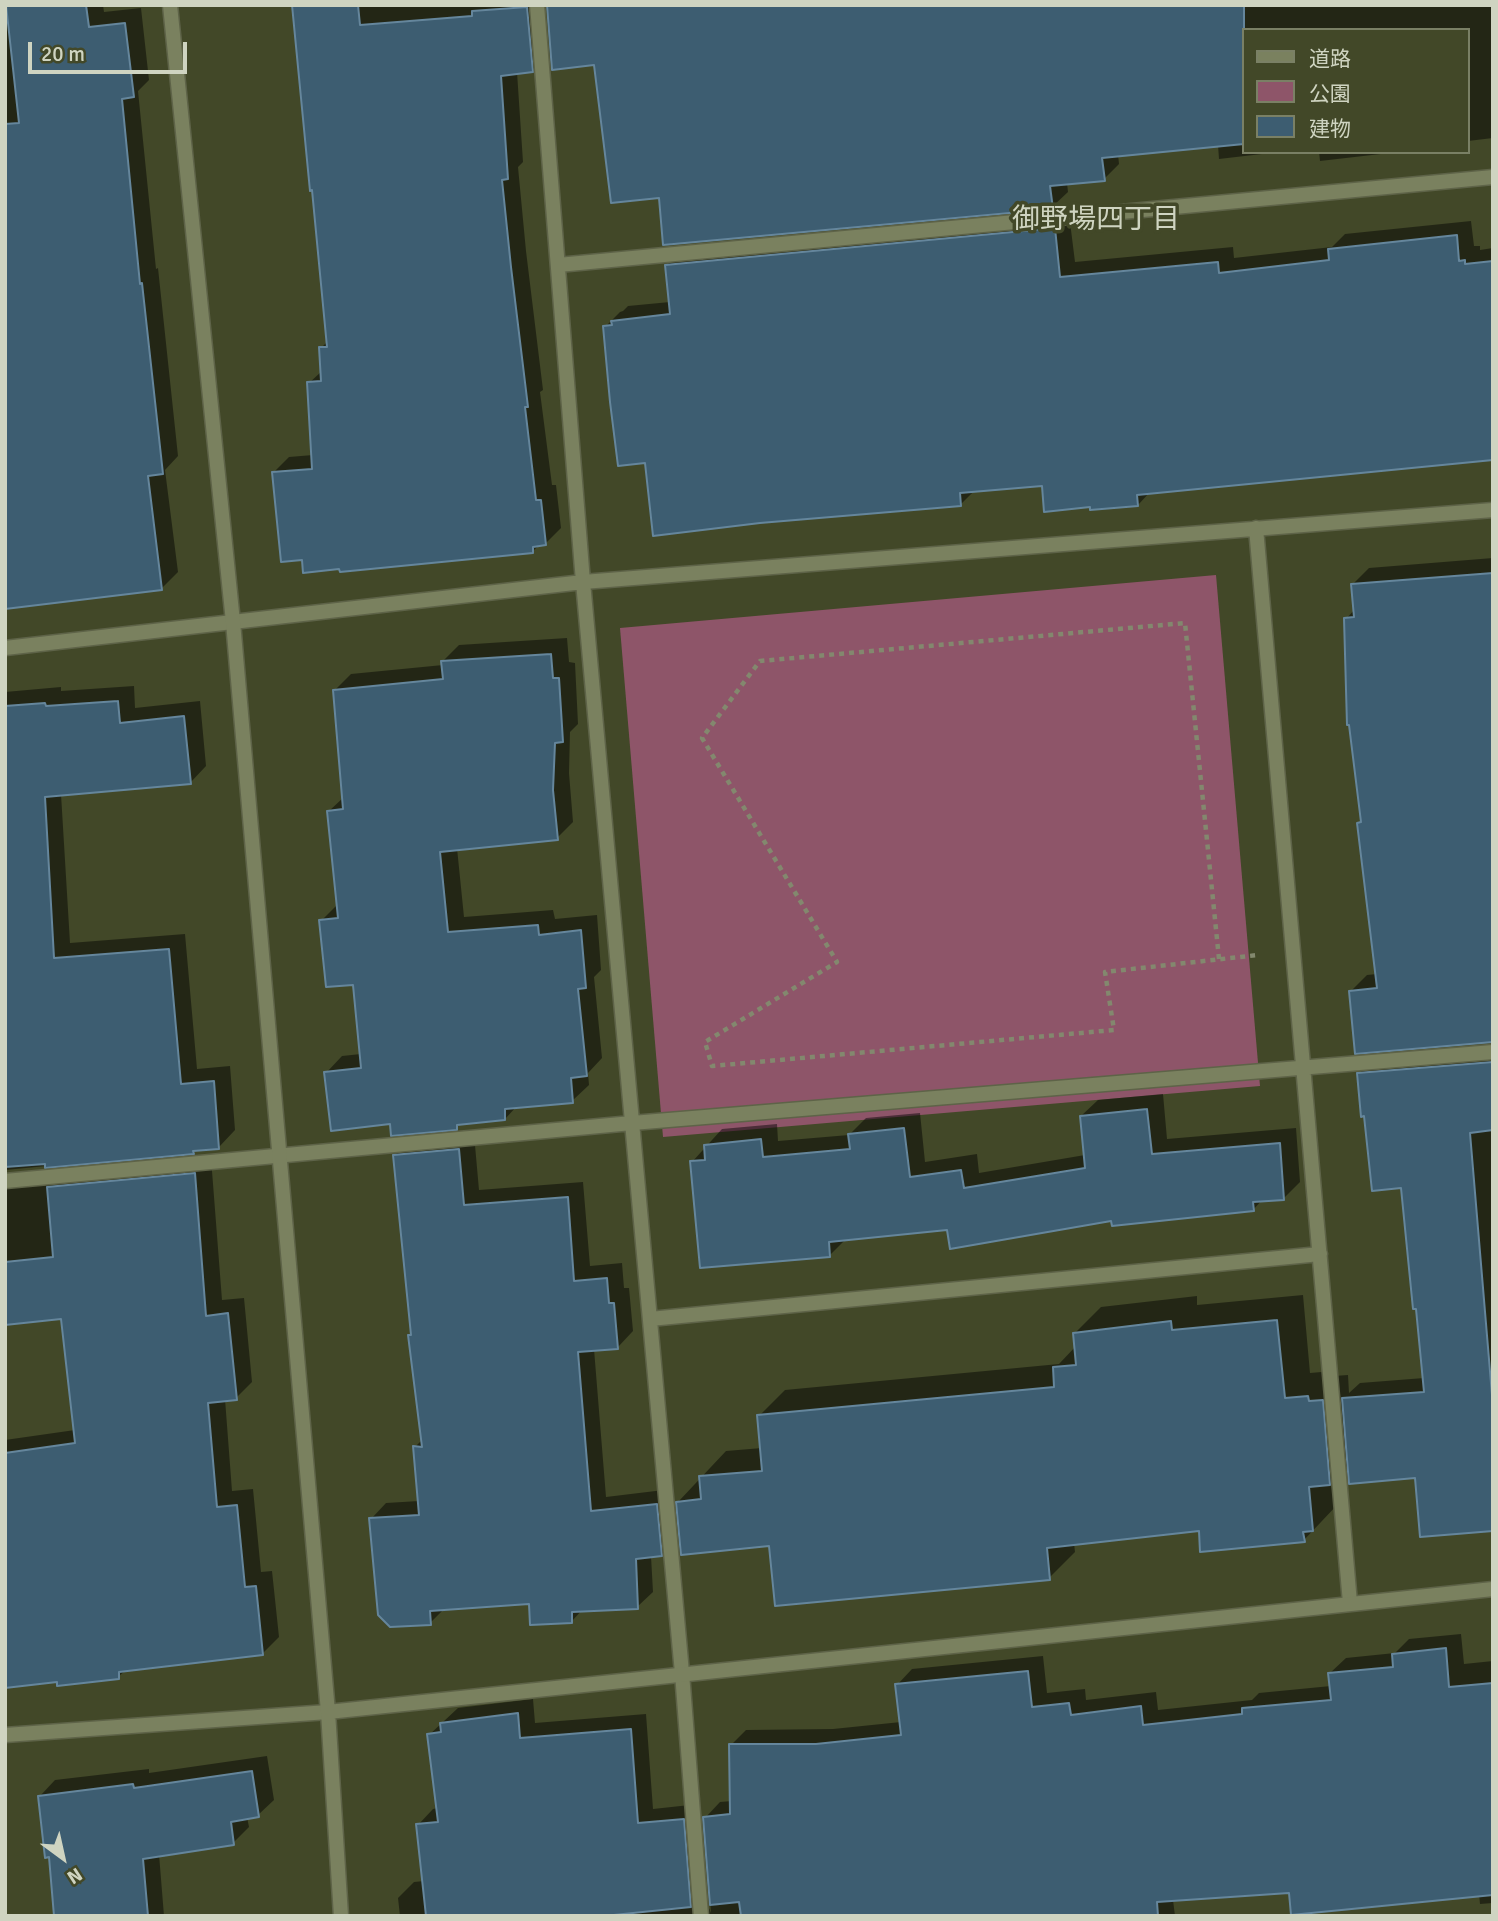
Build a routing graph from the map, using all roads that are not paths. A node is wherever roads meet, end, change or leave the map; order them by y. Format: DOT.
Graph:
graph roads {
  1 [pos="170,5"];
  2 [pos="537,5"];
  3 [pos="1493,177"];
  4 [pos="558,265"];
  5 [pos="1493,510"];
  6 [pos="1256,528"];
  7 [pos="583,582"];
  8 [pos="233,622"];
  9 [pos="5,648"];
  10 [pos="1493,1052"];
  11 [pos="1303,1068"];
  12 [pos="632,1123"];
  13 [pos="280,1156"];
  14 [pos="5,1181"];
  15 [pos="1320,1254"];
  16 [pos="650,1319"];
  17 [pos="1493,1589"];
  18 [pos="1350,1603"];
  19 [pos="682,1673"];
  20 [pos="328,1712"];
  21 [pos="5,1735"];
  22 [pos="341,1916"];
  23 [pos="701,1916"];
  1 -- 8 [label="street"];
  2 -- 4 [label="street"];
  3 -- 4 [label="street"];
  4 -- 7 [label="street"];
  5 -- 6 [label="street"];
  6 -- 7 [label="street"];
  6 -- 11 [label="street"];
  7 -- 8 [label="street"];
  7 -- 12 [label="street"];
  8 -- 9 [label="street"];
  8 -- 13 [label="street"];
  10 -- 11 [label="street"];
  11 -- 12 [label="street"];
  11 -- 15 [label="street"];
  12 -- 13 [label="street"];
  12 -- 16 [label="street"];
  13 -- 14 [label="street"];
  13 -- 20 [label="street"];
  15 -- 16 [label="street"];
  15 -- 18 [label="street"];
  16 -- 19 [label="street"];
  17 -- 18 [label="street"];
  18 -- 19 [label="street"];
  19 -- 20 [label="street"];
  19 -- 23 [label="street"];
  20 -- 21 [label="street"];
  20 -- 22 [label="street"];
}
